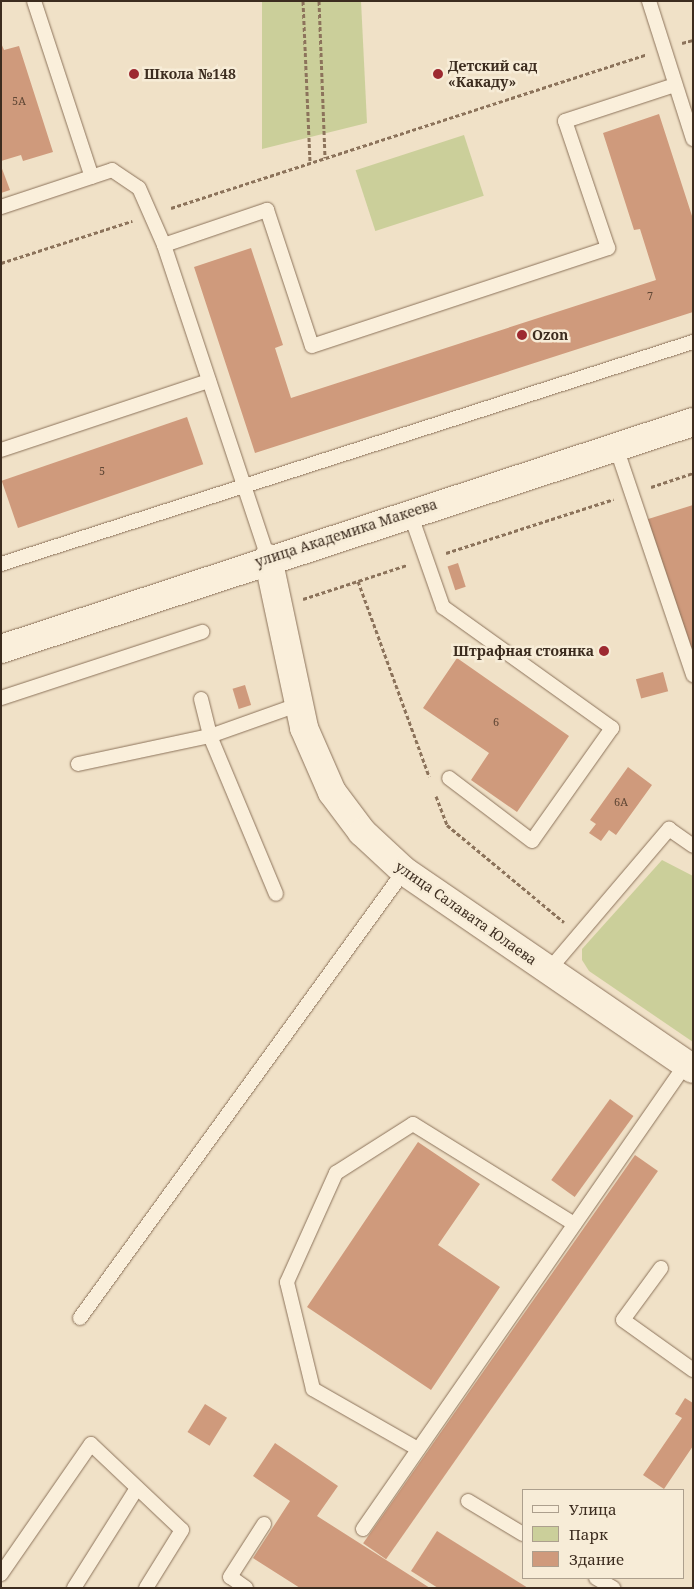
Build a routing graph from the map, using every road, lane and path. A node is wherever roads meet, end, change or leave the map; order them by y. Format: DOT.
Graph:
graph roads {
  1 [pos="34,1"];
  2 [pos="303,1"];
  3 [pos="319,1"];
  4 [pos="649,1"];
  5 [pos="693,40"];
  6 [pos="664,49"];
  7 [pos="675,85"];
  8 [pos="693,139"];
  9 [pos="324,158"];
  10 [pos="310,163"];
  11 [pos="92,177"];
  12 [pos="1,206"];
  13 [pos="151,215"];
  14 [pos="164,245"];
  15 [pos="1,263"];
  16 [pos="693,342"];
  17 [pos="209,380"];
  18 [pos="693,422"];
  19 [pos="616,447"];
  20 [pos="1,450"];
  21 [pos="693,473"];
  22 [pos="244,486"];
  23 [pos="632,493"];
  24 [pos="410,513"];
  25 [pos="268,558"];
  26 [pos="426,559"];
  27 [pos="1,564"];
  28 [pos="282,605"];
  29 [pos="202,632"];
  30 [pos="1,649"];
  31 [pos="693,675"];
  32 [pos="1,698"];
  33 [pos="201,699"];
  34 [pos="300,704"];
  35 [pos="210,736"];
  36 [pos="78,764"];
  37 [pos="449,778"];
  38 [pos="693,846"];
  39 [pos="404,871"];
  40 [pos="276,894"];
  41 [pos="548,971"];
  42 [pos="689,1066"];
  43 [pos="574,1224"];
  44 [pos="661,1268"];
  45 [pos="80,1318"];
  46 [pos="693,1370"];
  47 [pos="418,1449"];
  48 [pos="137,1488"];
  49 [pos="468,1501"];
  50 [pos="264,1524"];
  51 [pos="363,1529"];
  52 [pos="522,1533"];
  53 [pos="1,1574"];
  54 [pos="598,1579"];
  55 [pos="74,1588"];
  56 [pos="146,1588"];
  57 [pos="246,1588"];
  58 [pos="613,1588"];
  1 -- 11 [label="lane"];
  2 -- 10 [label="path"];
  3 -- 9 [label="path"];
  4 -- 6 [label="lane"];
  5 -- 6 [label="path"];
  6 -- 7 [label="lane"];
  6 -- 9 [label="path"];
  7 -- 8 [label="lane"];
  7 -- 14 [label="lane"];
  9 -- 10 [label="path"];
  10 -- 13 [label="path"];
  11 -- 12 [label="lane"];
  11 -- 13 [label="lane"];
  13 -- 14 [label="lane"];
  13 -- 15 [label="path"];
  14 -- 17 [label="lane"];
  16 -- 22 [label="lane"];
  17 -- 20 [label="lane"];
  17 -- 22 [label="lane"];
  18 -- 19 [label="street, улица Академика Макеева"];
  19 -- 23 [label="lane"];
  19 -- 24 [label="street, улица Академика Макеева"];
  21 -- 23 [label="path"];
  22 -- 25 [label="lane"];
  22 -- 27 [label="lane"];
  23 -- 26 [label="path"];
  23 -- 31 [label="lane"];
  24 -- 25 [label="street, улица Академика Макеева"];
  24 -- 26 [label="lane"];
  25 -- 28 [label="street, улица Салавата Юлаева"];
  25 -- 30 [label="street, улица Академика Макеева"];
  26 -- 28 [label="path"];
  26 -- 37 [label="lane"];
  28 -- 34 [label="street, улица Салавата Юлаева"];
  29 -- 32 [label="lane"];
  33 -- 35 [label="lane"];
  34 -- 35 [label="lane"];
  34 -- 39 [label="street, улица Салавата Юлаева"];
  35 -- 36 [label="lane"];
  35 -- 40 [label="lane"];
  38 -- 41 [label="lane"];
  39 -- 41 [label="street, улица Салавата Юлаева"];
  39 -- 45 [label="lane"];
  41 -- 42 [label="street, улица Салавата Юлаева"];
  42 -- 43 [label="lane"];
  43 -- 47 [label="lane"];
  43 -- 47 [label="lane"];
  44 -- 46 [label="lane"];
  47 -- 51 [label="lane"];
  48 -- 53 [label="lane"];
  48 -- 55 [label="lane"];
  48 -- 56 [label="lane"];
  49 -- 52 [label="lane"];
  50 -- 57 [label="lane"];
  54 -- 58 [label="lane"];
}
